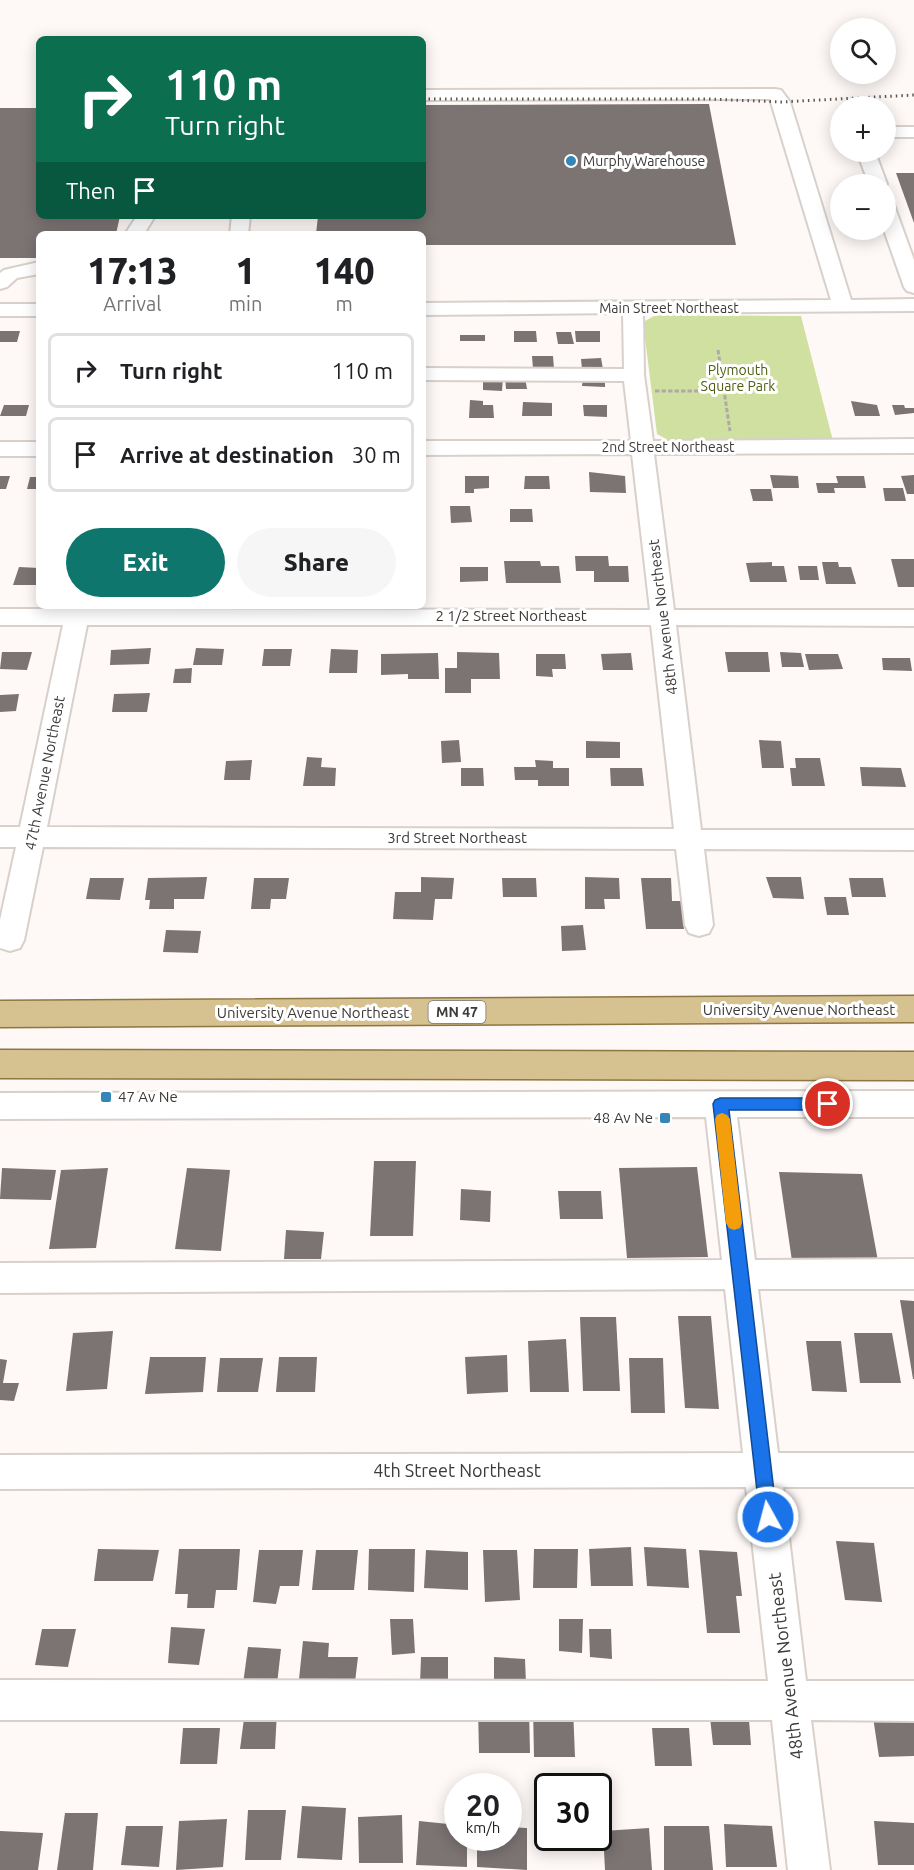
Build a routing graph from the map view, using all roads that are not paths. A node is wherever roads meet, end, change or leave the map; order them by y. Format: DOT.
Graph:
graph roads {
  1 [pos="426,95"];
  2 [pos="896,132"];
  3 [pos="914,132"];
  4 [pos="896,236"];
  5 [pos="36,269"];
  6 [pos="0,283"];
  7 [pos="914,287"];
  8 [pos="914,305"];
  9 [pos="843,306"];
  10 [pos="633,308"];
  11 [pos="426,309"];
  12 [pos="0,310"];
  13 [pos="36,310"];
  14 [pos="426,374"];
  15 [pos="643,383"];
  16 [pos="914,446"];
  17 [pos="643,447"];
  18 [pos="426,448"];
  19 [pos="0,449"];
  20 [pos="36,449"];
  21 [pos="77,611"];
  22 [pos="0,616"];
  23 [pos="663,616"];
  24 [pos="914,618"];
  25 [pos="0,837"];
  26 [pos="33,837"];
  27 [pos="689,840"];
  28 [pos="914,840"];
  29 [pos="699,925"];
  30 [pos="10,940"];
  31 [pos="914,1009"];
  32 [pos="0,1014"];
  33 [pos="0,1065"];
  34 [pos="914,1066"];
  35 [pos="720,1104"];
  36 [pos="914,1104"];
  37 [pos="0,1106"];
  38 [pos="740,1274"];
  39 [pos="914,1274"];
  40 [pos="0,1278"];
  41 [pos="763,1470"];
  42 [pos="914,1470"];
  43 [pos="0,1472"];
  44 [pos="0,1700"];
  45 [pos="914,1701"];
  46 [pos="790,1702"];
  47 [pos="809,1870"];
  1 -- 9 [label="street"];
  2 -- 3 [label="street"];
  4 -- 7 [label="street"];
  5 -- 6 [label="street"];
  8 -- 9 [label="street, Main Street Northeast"];
  9 -- 10 [label="street, Main Street Northeast"];
  10 -- 11 [label="street, Main Street Northeast"];
  10 -- 15 [label="street, 48th Avenue Northeast"];
  12 -- 13 [label="street"];
  14 -- 15 [label="street"];
  15 -- 17 [label="street, 48th Avenue Northeast"];
  16 -- 17 [label="street, 2nd Street Northeast"];
  17 -- 18 [label="street, 2nd Street Northeast"];
  17 -- 23 [label="street, 48th Avenue Northeast"];
  19 -- 20 [label="street"];
  21 -- 22 [label="street, 2 1/2 Street Northeast"];
  21 -- 23 [label="street, 2 1/2 Street Northeast"];
  21 -- 26 [label="street, 47th Avenue Northeast"];
  23 -- 24 [label="street, 2 1/2 Street Northeast"];
  23 -- 27 [label="street, 48th Avenue Northeast"];
  25 -- 26 [label="street, 3rd Street Northeast"];
  26 -- 27 [label="street, 3rd Street Northeast"];
  26 -- 30 [label="street, 47th Avenue Northeast"];
  27 -- 28 [label="street, 3rd Street Northeast"];
  27 -- 29 [label="street, 48th Avenue Northeast"];
  31 -- 32 [label="main road, University Avenue Northeast / MN 47"];
  33 -- 34 [label="main road"];
  35 -- 36 [label="street"];
  35 -- 37 [label="street"];
  35 -- 38 [label="street, 48th Avenue Northeast"];
  38 -- 39 [label="street"];
  38 -- 40 [label="street"];
  38 -- 41 [label="street, 48th Avenue Northeast"];
  41 -- 42 [label="street, 4th Street Northeast"];
  41 -- 43 [label="street, 4th Street Northeast"];
  41 -- 46 [label="street, 48th Avenue Northeast"];
  44 -- 46 [label="street"];
  45 -- 46 [label="street"];
  46 -- 47 [label="street, 48th Avenue Northeast"];
}
